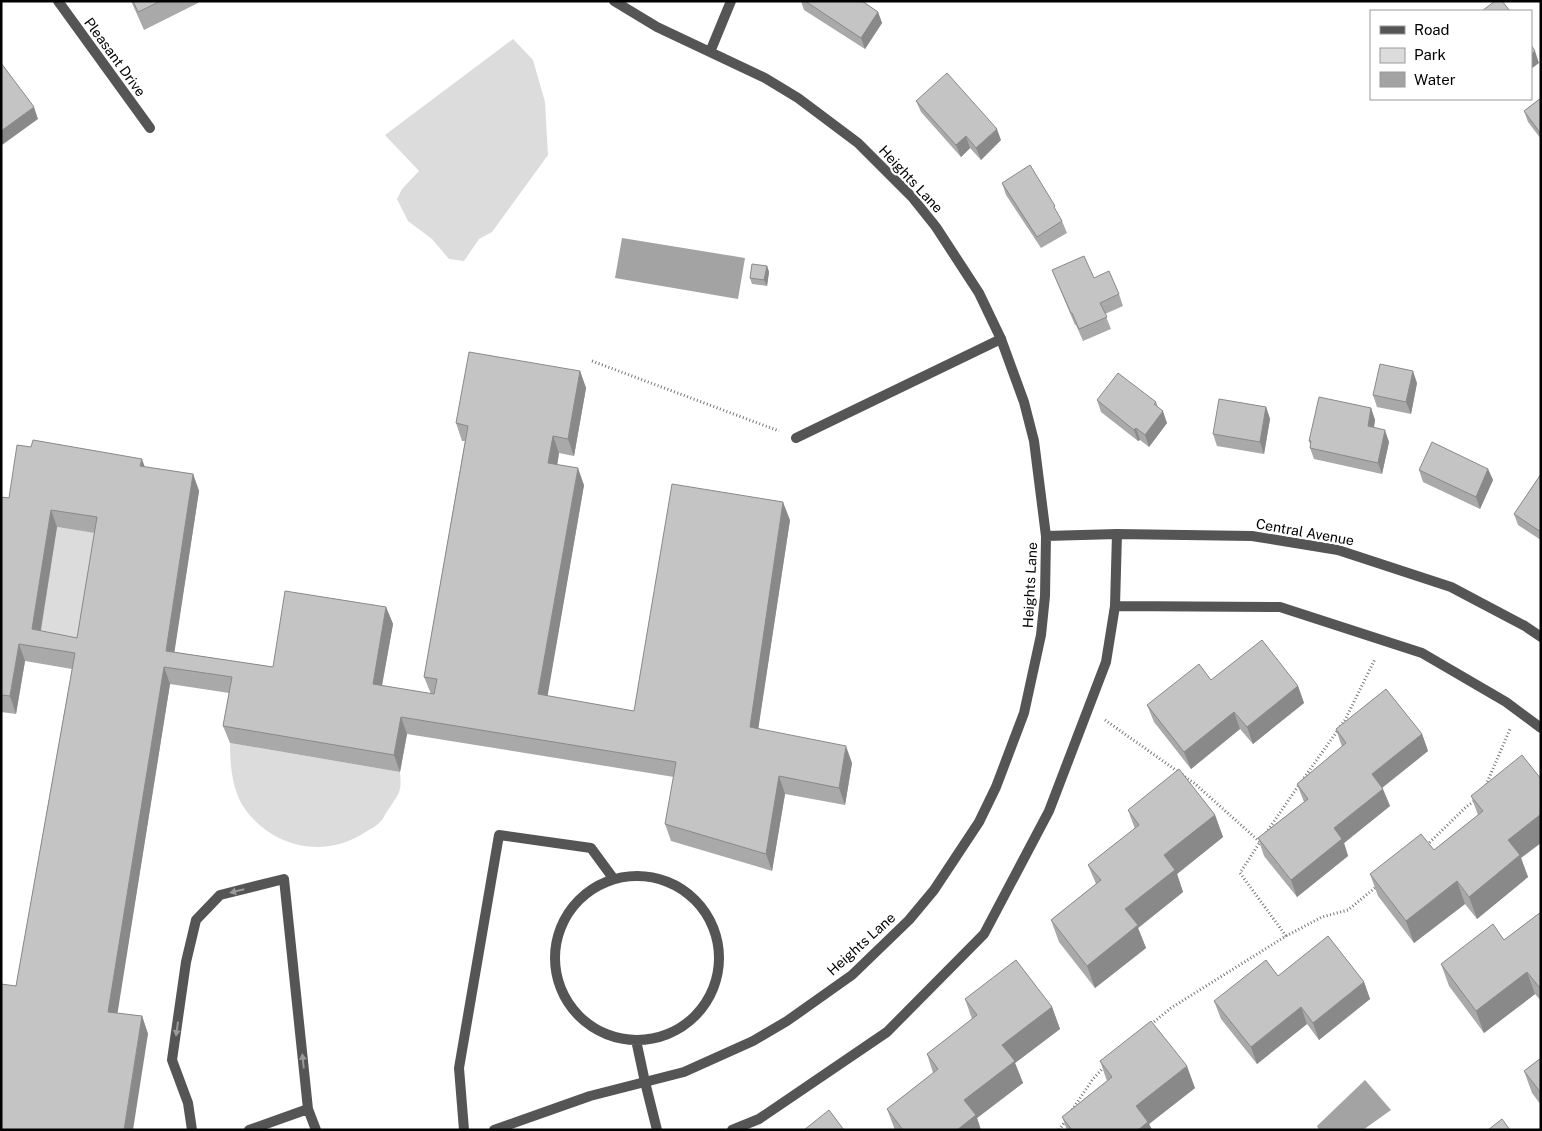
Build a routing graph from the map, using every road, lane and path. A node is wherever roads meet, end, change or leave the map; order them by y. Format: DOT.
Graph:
graph roads {
  1 [pos="58,1"];
  2 [pos="614,1"];
  3 [pos="731,1"];
  4 [pos="710,52"];
  5 [pos="150,128"];
  6 [pos="1001,340"];
  7 [pos="592,361"];
  8 [pos="796,438"];
  9 [pos="1117,534"];
  10 [pos="1046,536"];
  11 [pos="1115,606"];
  12 [pos="1541,637"];
  13 [pos="1384,641"];
  14 [pos="1089,708"];
  15 [pos="1517,710"];
  16 [pos="1541,728"];
  17 [pos="1486,788"];
  18 [pos="1482,796"];
  19 [pos="1260,842"];
  20 [pos="1424,849"];
  21 [pos="613,878"];
  22 [pos="1378,886"];
  23 [pos="1286,936"];
  24 [pos="1148,1027"];
  25 [pos="636,1040"];
  26 [pos="1106,1065"];
  27 [pos="644,1082"];
  28 [pos="308,1109"];
  29 [pos="192,1130"];
  30 [pos="249,1130"];
  31 [pos="316,1130"];
  32 [pos="464,1130"];
  33 [pos="494,1130"];
  34 [pos="657,1130"];
  35 [pos="732,1130"];
  36 [pos="1059,1130"];
  1 -- 5 [label="street, Pleasant Drive"];
  2 -- 4 [label="street, Heights Lane"];
  3 -- 4 [label="street"];
  4 -- 6 [label="street, Heights Lane"];
  6 -- 8 [label="street"];
  6 -- 10 [label="street, Heights Lane"];
  7 -- 8 [label="path"];
  9 -- 10 [label="street, Central Avenue"];
  9 -- 11 [label="street"];
  9 -- 12 [label="street, Central Avenue"];
  10 -- 27 [label="street, Heights Lane"];
  11 -- 13 [label="street"];
  11 -- 14 [label="street"];
  13 -- 15 [label="street"];
  13 -- 19 [label="path"];
  14 -- 19 [label="path"];
  14 -- 35 [label="street"];
  15 -- 16 [label="street"];
  15 -- 17 [label="path"];
  18 -- 20 [label="path"];
  19 -- 23 [label="path"];
  21 -- 25 [label="street"];
  21 -- 25 [label="street"];
  21 -- 32 [label="street"];
  22 -- 23 [label="path"];
  23 -- 24 [label="path"];
  25 -- 27 [label="street"];
  26 -- 36 [label="path"];
  27 -- 33 [label="street, Heights Lane"];
  27 -- 34 [label="street"];
  28 -- 29 [label="street, one-way"];
  28 -- 30 [label="street"];
  28 -- 31 [label="street"];
}
